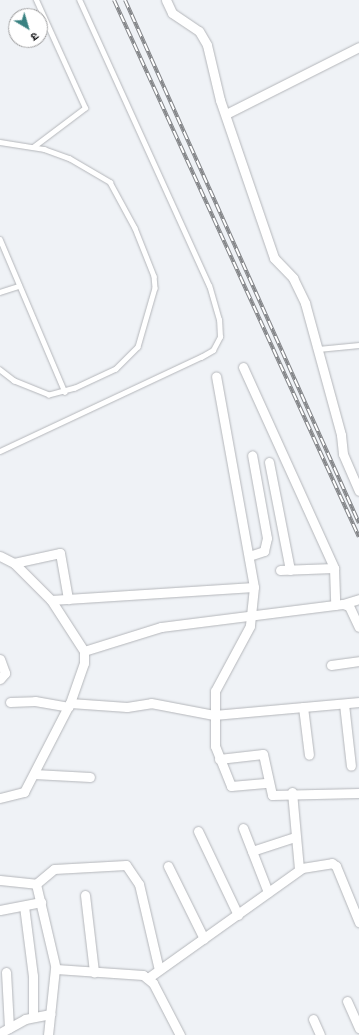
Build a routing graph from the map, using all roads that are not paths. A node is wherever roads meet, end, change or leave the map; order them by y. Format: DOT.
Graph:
graph roads {
  1 [pos="36,0"];
  2 [pos="79,0"];
  3 [pos="166,0"];
  4 [pos="359,47"];
  5 [pos="226,114"];
  6 [pos="0,142"];
  7 [pos="33,147"];
  8 [pos="0,239"];
  9 [pos="19,286"];
  10 [pos="0,292"];
  11 [pos="359,345"];
  12 [pos="318,349"];
  13 [pos="243,367"];
  14 [pos="0,370"];
  15 [pos="216,376"];
  16 [pos="65,392"];
  17 [pos="0,451"];
  18 [pos="252,454"];
  19 [pos="269,462"];
  20 [pos="359,491"];
  21 [pos="0,556"];
  22 [pos="249,556"];
  23 [pos="14,562"];
  24 [pos="334,568"];
  25 [pos="280,570"];
  26 [pos="290,570"];
  27 [pos="254,587"];
  28 [pos="68,599"];
  29 [pos="359,599"];
  30 [pos="51,600"];
  31 [pos="339,604"];
  32 [pos="251,618"];
  33 [pos="359,627"];
  34 [pos="84,651"];
  35 [pos="0,659"];
  36 [pos="359,661"];
  37 [pos="331,665"];
  38 [pos="0,679"];
  39 [pos="10,702"];
  40 [pos="359,702"];
  41 [pos="344,704"];
  42 [pos="69,705"];
  43 [pos="303,707"];
  44 [pos="214,715"];
  45 [pos="309,755"];
  46 [pos="218,759"];
  47 [pos="351,766"];
  48 [pos="34,774"];
  49 [pos="90,777"];
  50 [pos="268,783"];
  51 [pos="292,792"];
  52 [pos="359,793"];
  53 [pos="0,798"];
  54 [pos="243,828"];
  55 [pos="198,831"];
  56 [pos="295,837"];
  57 [pos="252,851"];
  58 [pos="168,866"];
  59 [pos="299,869"];
  60 [pos="0,880"];
  61 [pos="36,884"];
  62 [pos="268,892"];
  63 [pos="85,895"];
  64 [pos="41,902"];
  65 [pos="24,906"];
  66 [pos="0,910"];
  67 [pos="238,915"];
  68 [pos="359,922"];
  69 [pos="204,939"];
  70 [pos="55,968"];
  71 [pos="159,970"];
  72 [pos="6,972"];
  73 [pos="94,972"];
  74 [pos="148,978"];
  75 [pos="347,1001"];
  76 [pos="51,1014"];
  77 [pos="33,1017"];
  78 [pos="313,1019"];
  79 [pos="9,1028"];
  80 [pos="359,1028"];
  81 [pos="0,1033"];
  82 [pos="48,1035"];
  83 [pos="180,1035"];
  84 [pos="320,1035"];
  1 -- 7 [label="lane"];
  2 -- 17 [label="lane"];
  3 -- 5 [label="street"];
  4 -- 5 [label="street"];
  5 -- 12 [label="street"];
  6 -- 7 [label="lane"];
  7 -- 16 [label="lane"];
  8 -- 9 [label="lane"];
  9 -- 10 [label="lane"];
  9 -- 16 [label="lane"];
  11 -- 12 [label="lane"];
  12 -- 20 [label="street"];
  13 -- 24 [label="street"];
  14 -- 16 [label="lane"];
  15 -- 22 [label="street"];
  18 -- 22 [label="street"];
  19 -- 26 [label="street"];
  21 -- 23 [label="street"];
  22 -- 27 [label="street"];
  23 -- 28 [label="street"];
  23 -- 30 [label="street"];
  24 -- 26 [label="street"];
  24 -- 31 [label="street"];
  25 -- 26 [label="street"];
  27 -- 28 [label="street"];
  27 -- 32 [label="street"];
  28 -- 30 [label="street"];
  29 -- 31 [label="street"];
  30 -- 34 [label="street"];
  31 -- 32 [label="street"];
  31 -- 33 [label="street"];
  32 -- 34 [label="street"];
  32 -- 44 [label="street"];
  34 -- 42 [label="street"];
  35 -- 38 [label="street"];
  36 -- 37 [label="street"];
  39 -- 42 [label="street"];
  40 -- 41 [label="street"];
  41 -- 43 [label="street"];
  41 -- 47 [label="street"];
  42 -- 44 [label="street"];
  42 -- 48 [label="street"];
  43 -- 44 [label="street"];
  43 -- 45 [label="street"];
  44 -- 46 [label="street"];
  46 -- 50 [label="street"];
  46 -- 50 [label="street"];
  48 -- 49 [label="street"];
  48 -- 53 [label="street"];
  50 -- 51 [label="street"];
  51 -- 52 [label="street"];
  51 -- 56 [label="street"];
  54 -- 57 [label="street"];
  55 -- 67 [label="street"];
  56 -- 57 [label="street"];
  56 -- 59 [label="street"];
  57 -- 62 [label="street"];
  58 -- 69 [label="street"];
  59 -- 62 [label="street"];
  59 -- 68 [label="street"];
  60 -- 61 [label="street"];
  61 -- 64 [label="street"];
  61 -- 71 [label="street"];
  62 -- 67 [label="street"];
  63 -- 73 [label="street"];
  64 -- 65 [label="street"];
  64 -- 70 [label="street"];
  65 -- 66 [label="street"];
  65 -- 77 [label="street"];
  67 -- 69 [label="street"];
  69 -- 71 [label="street"];
  70 -- 73 [label="street"];
  70 -- 76 [label="street"];
  71 -- 74 [label="street"];
  72 -- 79 [label="street"];
  73 -- 74 [label="street"];
  74 -- 83 [label="street"];
  75 -- 80 [label="street"];
  76 -- 77 [label="street"];
  76 -- 82 [label="street"];
  77 -- 79 [label="street"];
  78 -- 84 [label="street"];
  79 -- 81 [label="street"];
}
